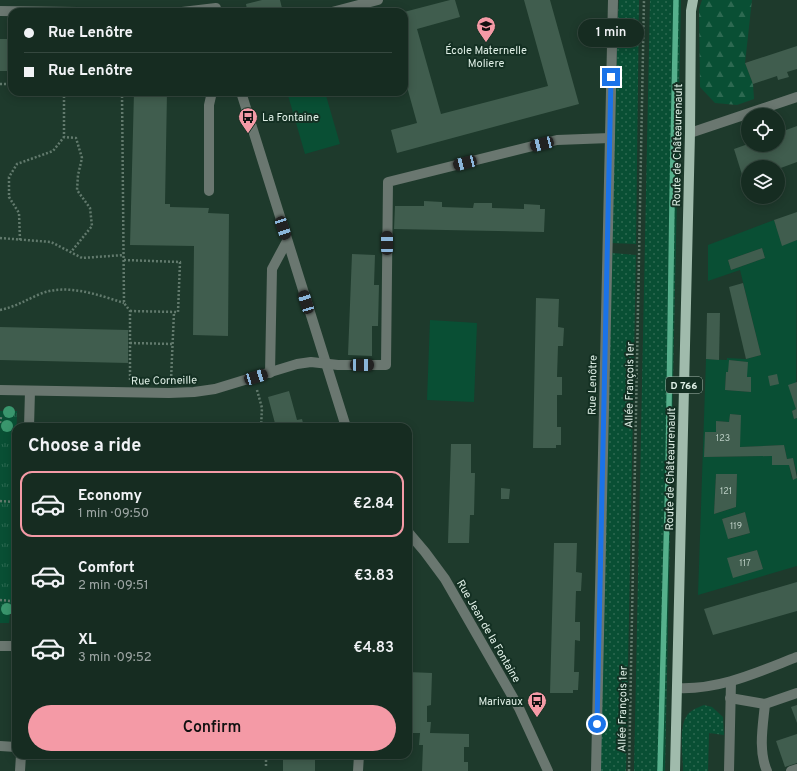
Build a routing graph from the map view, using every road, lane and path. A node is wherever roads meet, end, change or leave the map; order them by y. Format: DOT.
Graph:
graph roads {
  1 [pos="378,0"];
  2 [pos="613,0"];
  3 [pos="644,0"];
  4 [pos="693,0"];
  5 [pos="215,6"];
  6 [pos="204,8"];
  7 [pos="347,8"];
  8 [pos="64,96"];
  9 [pos="122,96"];
  10 [pos="211,96"];
  11 [pos="242,96"];
  12 [pos="797,97"];
  13 [pos="690,133"];
  14 [pos="64,137"];
  15 [pos="610,138"];
  16 [pos="209,190"];
  17 [pos="0,238"];
  18 [pos="20,240"];
  19 [pos="287,241"];
  20 [pos="71,252"];
  21 [pos="124,255"];
  22 [pos="124,260"];
  23 [pos="124,304"];
  24 [pos="0,310"];
  25 [pos="130,311"];
  26 [pos="174,312"];
  27 [pos="130,343"];
  28 [pos="173,344"];
  29 [pos="325,362"];
  30 [pos="270,373"];
  31 [pos="130,382"];
  32 [pos="171,384"];
  33 [pos="256,388"];
  34 [pos="0,390"];
  35 [pos="30,391"];
  36 [pos="1,417"];
  37 [pos="0,423"];
  38 [pos="29,423"];
  39 [pos="261,423"];
  40 [pos="345,423"];
  41 [pos="0,501"];
  42 [pos="12,502"];
  43 [pos="412,537"];
  44 [pos="0,600"];
  45 [pos="11,601"];
  46 [pos="0,646"];
  47 [pos="12,646"];
  48 [pos="797,657"];
  49 [pos="731,682"];
  50 [pos="677,688"];
  51 [pos="797,693"];
  52 [pos="730,698"];
  53 [pos="765,704"];
  54 [pos="0,746"];
  55 [pos="12,747"];
  56 [pos="21,759"];
  57 [pos="266,759"];
  58 [pos="359,759"];
  59 [pos="266,766"];
  60 [pos="797,769"];
  61 [pos="20,771"];
  62 [pos="358,771"];
  63 [pos="548,771"];
  64 [pos="596,771"];
  65 [pos="629,771"];
  66 [pos="675,771"];
  67 [pos="729,771"];
  68 [pos="767,771"];
  69 [pos="791,771"];
  1 -- 7 [label="street"];
  2 -- 15 [label="street, Rue Lenôtre"];
  3 -- 65 [label="path, Allée François 1er"];
  4 -- 13 [label="main road, Route de Châteaurenault / D 766"];
  5 -- 6 [label="street"];
  8 -- 14 [label="path"];
  9 -- 21 [label="path"];
  10 -- 16 [label="street"];
  11 -- 19 [label="street"];
  12 -- 13 [label="street"];
  13 -- 50 [label="main road, Route de Châteaurenault / D 766"];
  14 -- 18 [label="path"];
  14 -- 20 [label="path"];
  15 -- 29 [label="street, Rue Corneille"];
  15 -- 64 [label="street, Rue Lenôtre"];
  17 -- 18 [label="path"];
  18 -- 20 [label="path"];
  19 -- 29 [label="street"];
  19 -- 30 [label="street"];
  20 -- 21 [label="path"];
  21 -- 22 [label="path"];
  22 -- 23 [label="path"];
  22 -- 26 [label="path"];
  23 -- 24 [label="path"];
  23 -- 25 [label="path"];
  25 -- 26 [label="path"];
  25 -- 27 [label="path"];
  26 -- 28 [label="path"];
  27 -- 28 [label="path"];
  27 -- 31 [label="path"];
  28 -- 32 [label="path"];
  29 -- 30 [label="street, Rue Corneille"];
  29 -- 40 [label="street"];
  30 -- 35 [label="street, Rue Corneille"];
  33 -- 39 [label="path"];
  34 -- 35 [label="street, Rue Corneille"];
  35 -- 38 [label="street"];
  36 -- 37 [label="path"];
  41 -- 42 [label="path"];
  43 -- 63 [label="street, Rue Jean de la Fontaine"];
  44 -- 45 [label="path"];
  46 -- 47 [label="street"];
  48 -- 49 [label="street"];
  49 -- 50 [label="street"];
  49 -- 52 [label="street"];
  50 -- 66 [label="main road, Route de Châteaurenault / D 766"];
  51 -- 53 [label="street"];
  52 -- 53 [label="street"];
  52 -- 67 [label="street"];
  53 -- 68 [label="street"];
  54 -- 55 [label="street"];
  56 -- 61 [label="street"];
  57 -- 59 [label="path"];
  58 -- 62 [label="street"];
  60 -- 69 [label="street"];
}
